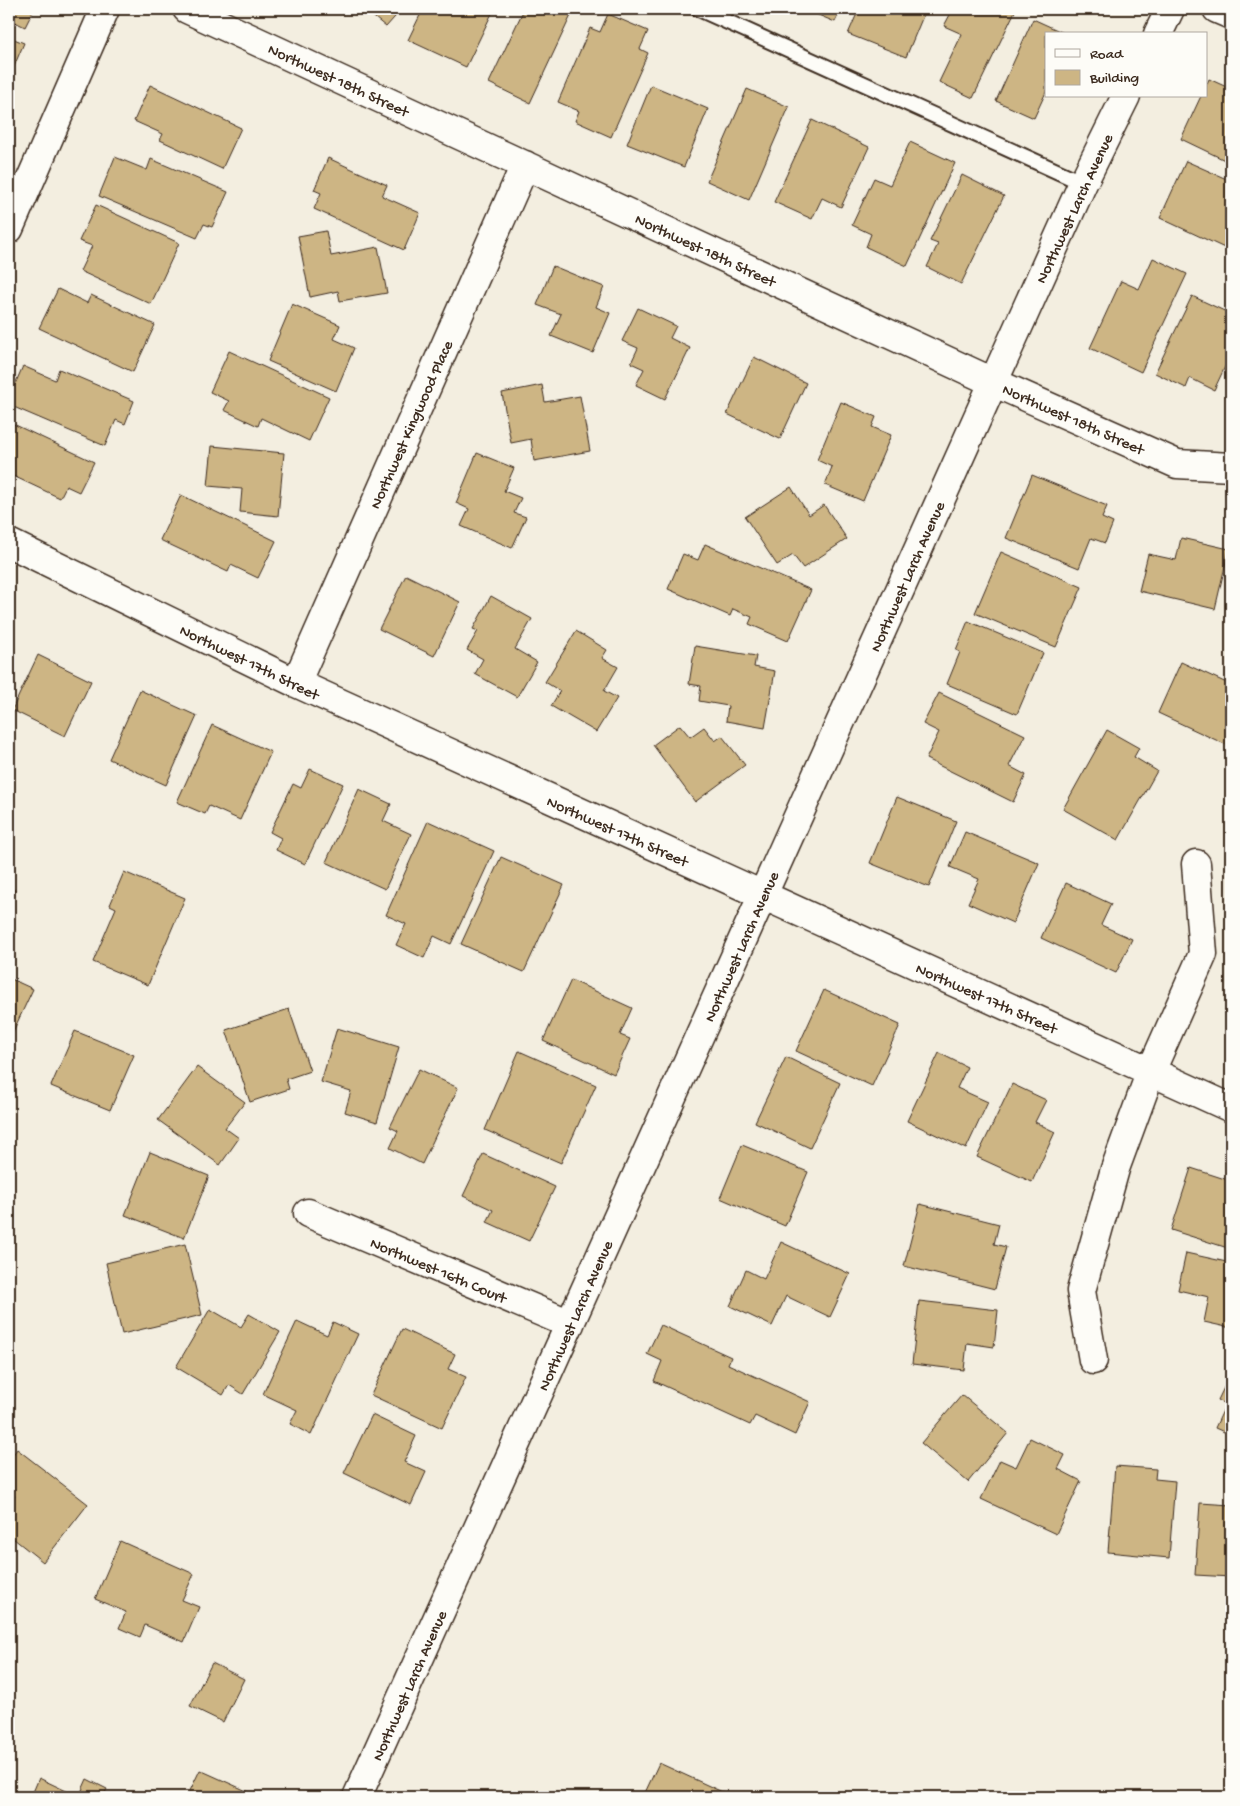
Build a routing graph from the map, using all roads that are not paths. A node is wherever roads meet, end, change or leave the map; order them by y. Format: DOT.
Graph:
graph roads {
  1 [pos="104,9"];
  2 [pos="187,9"];
  3 [pos="699,9"];
  4 [pos="1170,9"];
  5 [pos="1217,9"];
  6 [pos="1231,15"];
  7 [pos="1159,32"];
  8 [pos="1125,98"];
  9 [pos="525,165"];
  10 [pos="1083,183"];
  11 [pos="9,229"];
  12 [pos="993,382"];
  13 [pos="1231,467"];
  14 [pos="9,544"];
  15 [pos="296,683"];
  16 [pos="1196,864"];
  17 [pos="762,896"];
  18 [pos="1151,1071"];
  19 [pos="1231,1108"];
  20 [pos="308,1214"];
  21 [pos="570,1324"];
  22 [pos="1093,1360"];
  23 [pos="357,1797"];
  1 -- 11 [label="street"];
  2 -- 9 [label="street, Northwest 18th Street"];
  3 -- 10 [label="lane"];
  4 -- 7 [label="street"];
  5 -- 6 [label="street"];
  8 -- 10 [label="street, Northwest Larch Avenue"];
  9 -- 12 [label="street, Northwest 18th Street"];
  9 -- 15 [label="street, Northwest Kingwood Place"];
  10 -- 12 [label="street, Northwest Larch Avenue"];
  12 -- 13 [label="street, Northwest 18th Street"];
  12 -- 17 [label="street, Northwest Larch Avenue"];
  14 -- 15 [label="street, Northwest 17th Street"];
  15 -- 17 [label="street, Northwest 17th Street"];
  16 -- 18 [label="street"];
  17 -- 18 [label="street, Northwest 17th Street"];
  17 -- 21 [label="street, Northwest Larch Avenue"];
  18 -- 19 [label="street, Northwest 17th Street"];
  18 -- 22 [label="street"];
  20 -- 21 [label="street, Northwest 16th Court"];
  21 -- 23 [label="street, Northwest Larch Avenue"];
}
